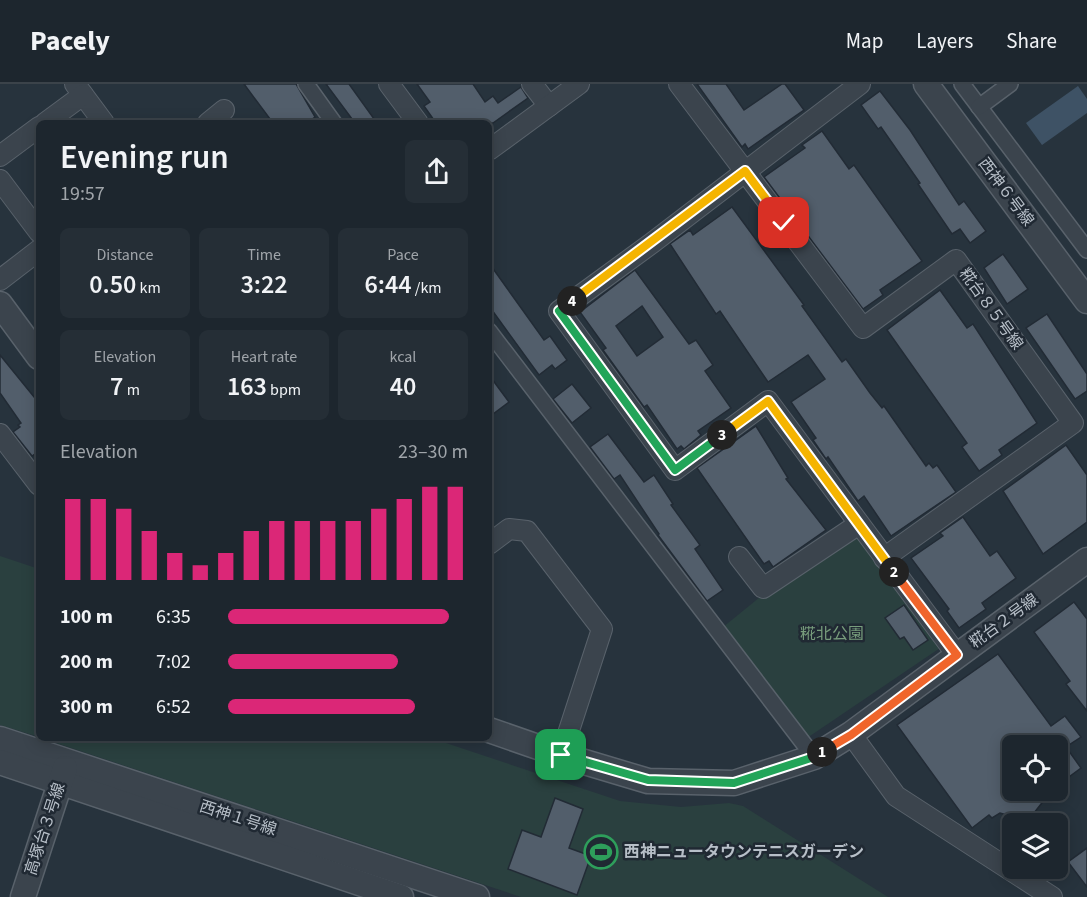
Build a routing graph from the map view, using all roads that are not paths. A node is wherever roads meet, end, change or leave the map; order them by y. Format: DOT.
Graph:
graph roads {
  1 [pos="306,84"];
  2 [pos="389,84"];
  3 [pos="532,84"];
  4 [pos="579,84"];
  5 [pos="679,84"];
  6 [pos="860,84"];
  7 [pos="926,84"];
  8 [pos="962,84"];
  9 [pos="1010,84"];
  10 [pos="79,90"];
  11 [pos="549,106"];
  12 [pos="979,107"];
  13 [pos="224,110"];
  14 [pos="48,120"];
  15 [pos="102,120"];
  16 [pos="212,120"];
  17 [pos="332,120"];
  18 [pos="416,120"];
  19 [pos="36,129"];
  20 [pos="492,148"];
  21 [pos="0,156"];
  22 [pos="745,171"];
  23 [pos="0,180"];
  24 [pos="36,228"];
  25 [pos="1087,250"];
  26 [pos="36,252"];
  27 [pos="0,280"];
  28 [pos="1087,301"];
  29 [pos="0,304"];
  30 [pos="492,335"];
  31 [pos="36,353"];
  32 [pos="0,434"];
  33 [pos="36,481"];
  34 [pos="859,524"];
  35 [pos="492,542"];
  36 [pos="739,557"];
  37 [pos="884,558"];
  38 [pos="1087,560"];
  39 [pos="957,655"];
  40 [pos="492,731"];
  41 [pos="851,735"];
  42 [pos="0,738"];
  43 [pos="561,755"];
  44 [pos="814,757"];
  45 [pos="0,762"];
  46 [pos="64,773"];
  47 [pos="23,897"];
  48 [pos="401,897"];
  49 [pos="477,897"];
  50 [pos="1052,897"];
  1 -- 17 [label="street"];
  2 -- 18 [label="street"];
  3 -- 11 [label="street"];
  4 -- 11 [label="street"];
  5 -- 22 [label="street, 糀台８５号線"];
  6 -- 22 [label="street"];
  7 -- 28 [label="street, 西神６号線"];
  8 -- 12 [label="street"];
  9 -- 12 [label="street"];
  10 -- 14 [label="street"];
  10 -- 15 [label="street"];
  11 -- 20 [label="street"];
  12 -- 25 [label="street"];
  13 -- 16 [label="street"];
  19 -- 21 [label="street"];
  22 -- 34 [label="street"];
  22 -- 37 [label="street, 糀台８５号線"];
  23 -- 24 [label="street"];
  26 -- 27 [label="street"];
  29 -- 31 [label="street"];
  30 -- 44 [label="street"];
  32 -- 33 [label="street"];
  34 -- 36 [label="street"];
  34 -- 37 [label="street"];
  35 -- 43 [label="street"];
  37 -- 39 [label="street"];
  38 -- 39 [label="street, 糀台２号線"];
  39 -- 41 [label="street, 糀台２号線"];
  40 -- 43 [label="street, 糀台２号線"];
  41 -- 44 [label="street, 糀台２号線"];
  41 -- 50 [label="street"];
  42 -- 46 [label="street, 西神１号線"];
  43 -- 44 [label="street, 糀台２号線"];
  45 -- 46 [label="street, 西神１号線"];
  46 -- 47 [label="street, 高塚台３号線"];
  46 -- 48 [label="street, 西神１号線"];
  46 -- 49 [label="street, 西神１号線"];
}
